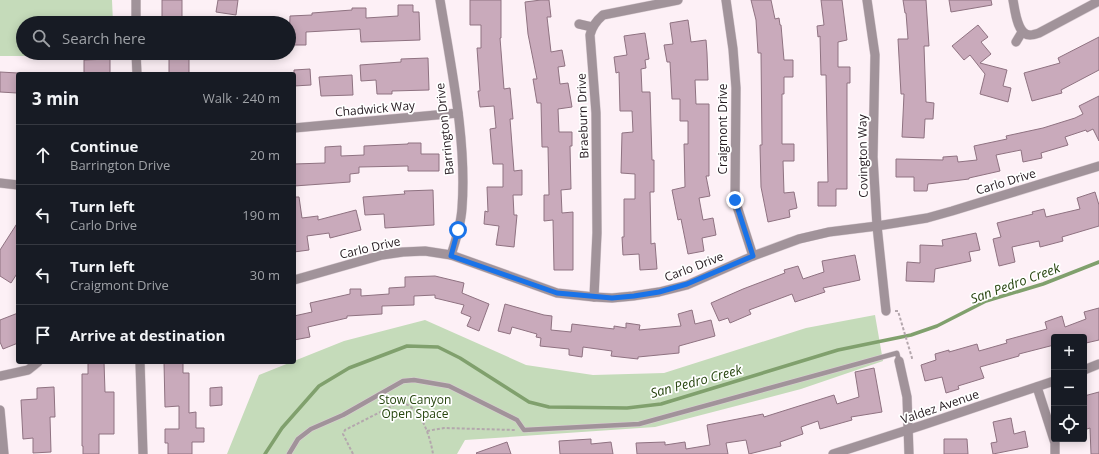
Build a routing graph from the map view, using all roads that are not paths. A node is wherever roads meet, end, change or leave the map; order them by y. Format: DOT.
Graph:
graph roads {
  1 [pos="136,0"];
  2 [pos="440,0"];
  3 [pos="678,0"];
  4 [pos="726,0"];
  5 [pos="867,0"];
  6 [pos="1013,0"];
  7 [pos="1099,1"];
  8 [pos="136,16"];
  9 [pos="579,24"];
  10 [pos="592,27"];
  11 [pos="1022,32"];
  12 [pos="1016,42"];
  13 [pos="136,60"];
  14 [pos="137,72"];
  15 [pos="458,114"];
  16 [pos="296,128"];
  17 [pos="1099,166"];
  18 [pos="0,183"];
  19 [pos="16,185"];
  20 [pos="877,226"];
  21 [pos="451,256"];
  22 [pos="753,256"];
  23 [pos="296,279"];
  24 [pos="594,297"];
  25 [pos="886,311"];
  26 [pos="899,361"];
  27 [pos="36,364"];
  28 [pos="140,364"];
  29 [pos="1099,364"];
  30 [pos="1087,369"];
  31 [pos="0,376"];
  32 [pos="1051,382"];
  33 [pos="1036,387"];
  34 [pos="0,410"];
  35 [pos="908,430"];
  36 [pos="4,454"];
  37 [pos="143,454"];
  38 [pos="289,454"];
  39 [pos="833,454"];
  40 [pos="908,454"];
  41 [pos="1055,454"];
  1 -- 8 [label="street"];
  2 -- 15 [label="street, Barrington Drive"];
  3 -- 10 [label="street"];
  4 -- 22 [label="street, Craigmont Drive"];
  5 -- 20 [label="street, Covington Way"];
  6 -- 11 [label="street"];
  7 -- 11 [label="street"];
  9 -- 10 [label="street"];
  10 -- 24 [label="street, Braeburn Drive"];
  11 -- 12 [label="street"];
  13 -- 14 [label="street"];
  15 -- 16 [label="street, Chadwick Way"];
  15 -- 21 [label="street, Barrington Drive"];
  17 -- 20 [label="street, Carlo Drive"];
  18 -- 19 [label="street"];
  20 -- 22 [label="street, Carlo Drive"];
  20 -- 25 [label="street, Covington Way"];
  21 -- 23 [label="street, Carlo Drive"];
  21 -- 24 [label="street, Carlo Drive"];
  22 -- 24 [label="street, Carlo Drive"];
  26 -- 35 [label="street"];
  26 -- 38 [label="lane"];
  27 -- 31 [label="street"];
  28 -- 37 [label="street"];
  29 -- 30 [label="street"];
  32 -- 33 [label="street, Valdez Avenue"];
  33 -- 35 [label="street, Valdez Avenue"];
  33 -- 41 [label="street"];
  34 -- 36 [label="street"];
  35 -- 39 [label="street, Valdez Avenue"];
  35 -- 40 [label="street"];
}
